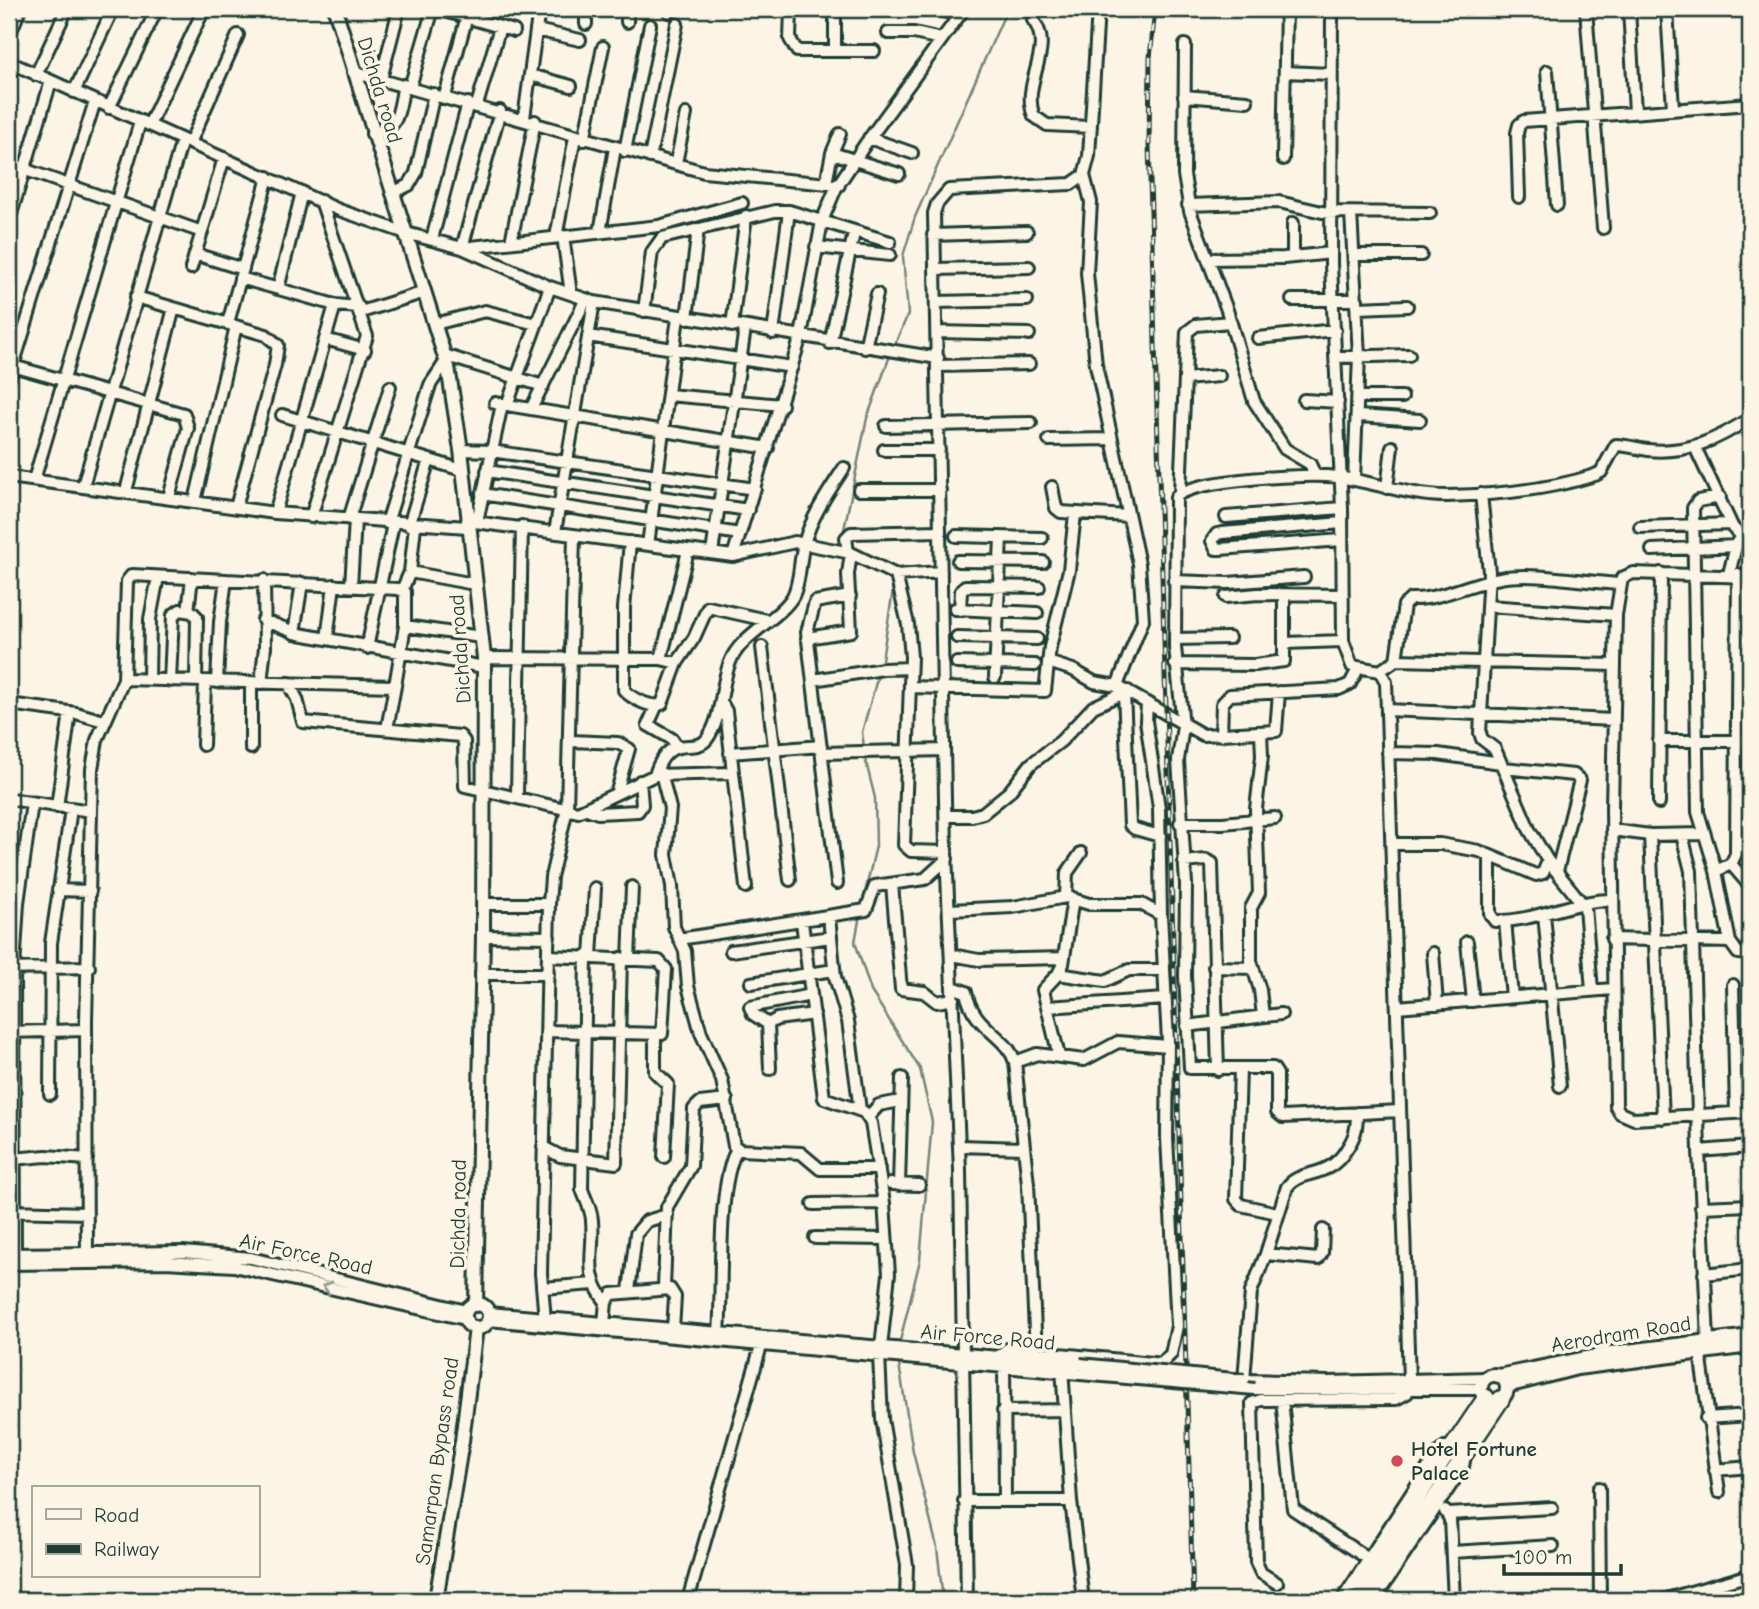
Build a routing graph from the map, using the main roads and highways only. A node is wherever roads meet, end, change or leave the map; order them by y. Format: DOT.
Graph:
graph roads {
  1 [pos="335,9"];
  2 [pos="469,1312"];
  3 [pos="476,1328"];
  4 [pos="1750,1336"];
  5 [pos="1750,1346"];
  6 [pos="1493,1388"];
  7 [pos="1457,1452"];
  8 [pos="436,1600"];
  9 [pos="1350,1600"];
  10 [pos="1362,1600"];
  1 -- 2 [label="main road, Dichda road"];
  2 -- 3 [label="main road"];
  2 -- 3 [label="main road"];
  3 -- 8 [label="main road, Samarpan Bypass road"];
  4 -- 6 [label="main road, Aerodram Road"];
  5 -- 6 [label="main road, Aerodram Road"];
  6 -- 7 [label="highway"];
  7 -- 9 [label="main road"];
  7 -- 10 [label="main road"];
}
